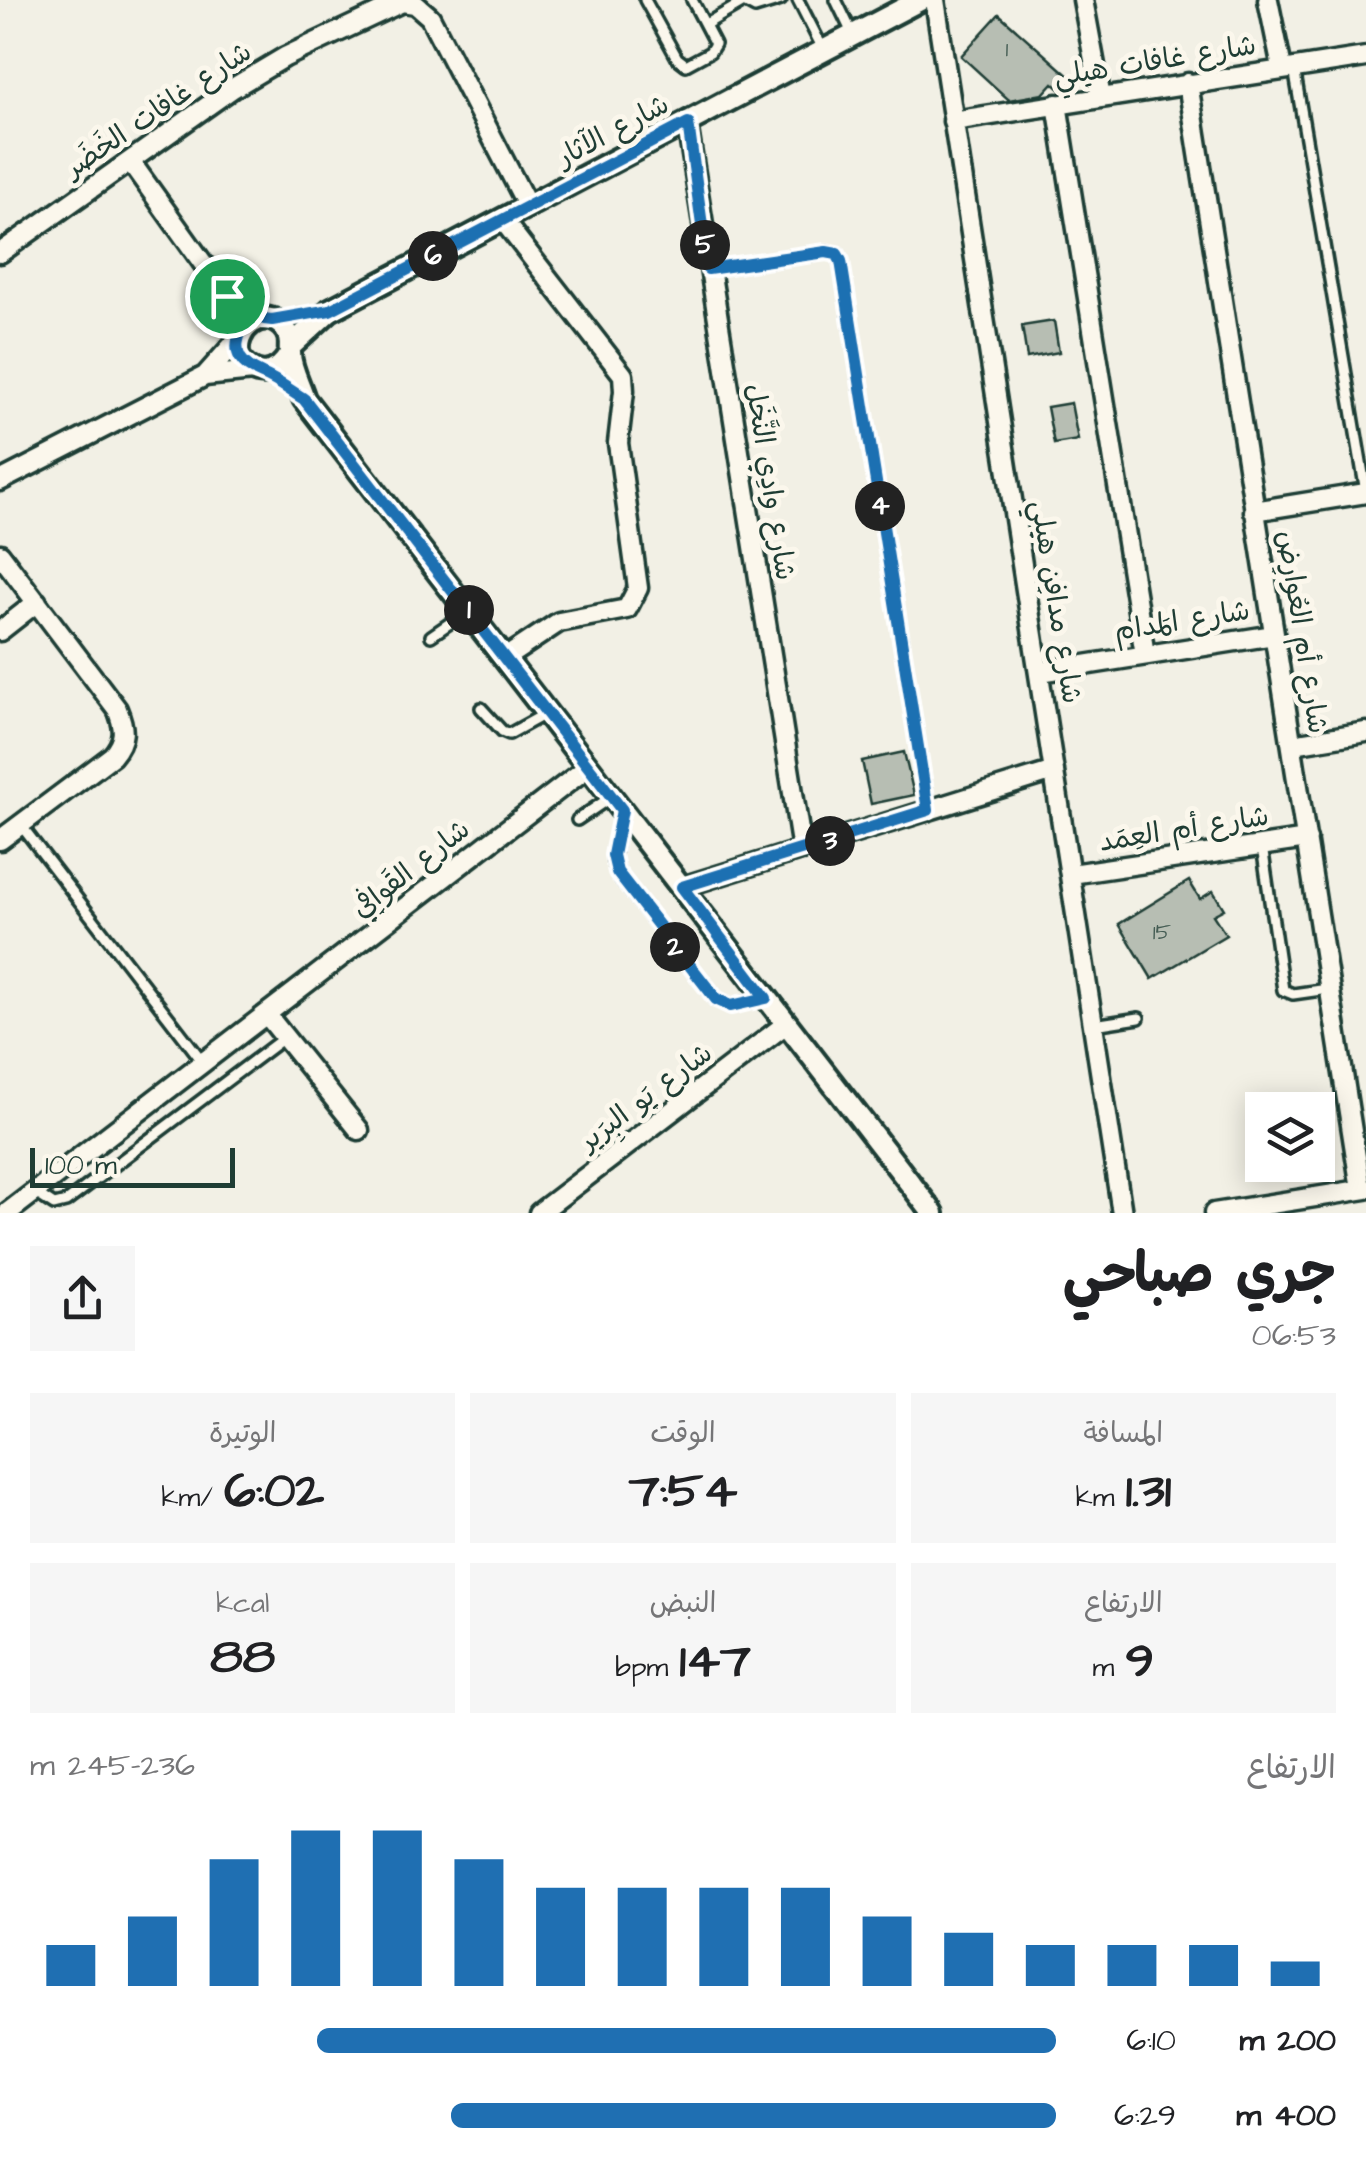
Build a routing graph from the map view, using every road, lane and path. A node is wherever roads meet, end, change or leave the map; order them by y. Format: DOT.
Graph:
graph roads {
  1 [pos="645,0"];
  2 [pos="692,0"];
  3 [pos="781,0"];
  4 [pos="798,0"];
  5 [pos="836,0"];
  6 [pos="920,0"];
  7 [pos="935,0"];
  8 [pos="1083,0"];
  9 [pos="1268,0"];
  10 [pos="741,2"];
  11 [pos="706,24"];
  12 [pos="854,35"];
  13 [pos="824,50"];
  14 [pos="1366,57"];
  15 [pos="1288,68"];
  16 [pos="1188,83"];
  17 [pos="1101,98"];
  18 [pos="1057,104"];
  19 [pos="953,121"];
  20 [pos="688,123"];
  21 [pos="130,161"];
  22 [pos="528,207"];
  23 [pos="502,219"];
  24 [pos="0,253"];
  25 [pos="708,269"];
  26 [pos="227,296"];
  27 [pos="330,310"];
  28 [pos="268,320"];
  29 [pos="239,336"];
  30 [pos="290,350"];
  31 [pos="257,372"];
  32 [pos="204,376"];
  33 [pos="304,399"];
  34 [pos="0,481"];
  35 [pos="1366,493"];
  36 [pos="1254,511"];
  37 [pos="0,554"];
  38 [pos="37,602"];
  39 [pos="469,610"];
  40 [pos="0,631"];
  41 [pos="1274,635"];
  42 [pos="431,636"];
  43 [pos="1145,655"];
  44 [pos="505,658"];
  45 [pos="1040,672"];
  46 [pos="481,708"];
  47 [pos="547,713"];
  48 [pos="1366,732"];
  49 [pos="1293,744"];
  50 [pos="588,767"];
  51 [pos="1054,772"];
  52 [pos="617,804"];
  53 [pos="928,810"];
  54 [pos="577,820"];
  55 [pos="20,824"];
  56 [pos="1306,839"];
  57 [pos="0,840"];
  58 [pos="1262,846"];
  59 [pos="802,850"];
  60 [pos="1070,874"];
  61 [pos="682,887"];
  62 [pos="1328,990"];
  63 [pos="766,998"];
  64 [pos="267,1014"];
  65 [pos="1139,1018"];
  66 [pos="786,1024"];
  67 [pos="1094,1025"];
  68 [pos="284,1037"];
  69 [pos="204,1062"];
  70 [pos="359,1130"];
  71 [pos="1364,1189"];
  72 [pos="34,1192"];
  73 [pos="1276,1208"];
  74 [pos="7,1213"];
  75 [pos="539,1213"];
  76 [pos="932,1213"];
  77 [pos="1122,1213"];
  78 [pos="1214,1213"];
  1 -- 11 [label="lane"];
  2 -- 11 [label="lane"];
  3 -- 10 [label="lane"];
  4 -- 13 [label="lane"];
  5 -- 12 [label="lane"];
  6 -- 12 [label="street, شارع الآثار"];
  7 -- 19 [label="street, شارع مدافِن هيلي"];
  8 -- 17 [label="street"];
  9 -- 15 [label="street"];
  10 -- 11 [label="lane"];
  12 -- 13 [label="street, شارع الآثار"];
  13 -- 20 [label="street, شارع الآثار"];
  14 -- 15 [label="street, شارع غافات هيلي"];
  15 -- 16 [label="street, شارع غافات هيلي"];
  15 -- 35 [label="lane"];
  16 -- 17 [label="street, شارع غافات هيلي"];
  16 -- 36 [label="street, شارع أم العُوارِض"];
  17 -- 18 [label="street, شارع غافات هيلي"];
  18 -- 19 [label="street, شارع غافات هيلي"];
  18 -- 43 [label="street"];
  19 -- 45 [label="street, شارع مدافِن هيلي"];
  20 -- 22 [label="street, شارع الآثار"];
  20 -- 25 [label="street, شارع وادِي النَّخَل"];
  21 -- 22 [label="street, شارع غافات الخَضَر"];
  21 -- 24 [label="street, شارع غافات الخَضَر"];
  21 -- 26 [label="street"];
  22 -- 23 [label="street, شارع الآثار"];
  23 -- 27 [label="street, شارع الآثار"];
  23 -- 44 [label="street"];
  25 -- 53 [label="lane"];
  25 -- 59 [label="street, شارع وادِي النَّخَل"];
  26 -- 28 [label="street"];
  26 -- 29 [label="street"];
  27 -- 28 [label="street, شارع الآثار"];
  27 -- 30 [label="street, شارع الآثار"];
  28 -- 29 [label="street"];
  28 -- 30 [label="street"];
  29 -- 31 [label="street"];
  29 -- 32 [label="street"];
  30 -- 31 [label="street"];
  30 -- 33 [label="street"];
  31 -- 32 [label="street"];
  31 -- 33 [label="street"];
  32 -- 34 [label="street"];
  33 -- 39 [label="street"];
  35 -- 36 [label="street"];
  36 -- 41 [label="street, شارع أم العُوارِض"];
  37 -- 38 [label="street"];
  38 -- 40 [label="street"];
  38 -- 55 [label="street"];
  39 -- 42 [label="lane"];
  39 -- 44 [label="street"];
  41 -- 43 [label="street, شارع المَدام"];
  41 -- 49 [label="street, شارع أم العُوارِض"];
  43 -- 45 [label="street, شارع المَدام"];
  44 -- 47 [label="street"];
  45 -- 51 [label="street, شارع مدافِن هيلي"];
  46 -- 47 [label="lane"];
  47 -- 50 [label="street"];
  48 -- 49 [label="street"];
  49 -- 56 [label="street, شارع أم العُوارِض"];
  50 -- 52 [label="street"];
  50 -- 64 [label="street, شارع القَوافِي"];
  51 -- 53 [label="street"];
  51 -- 60 [label="street, شارع مدافِن هيلي"];
  52 -- 54 [label="lane"];
  52 -- 61 [label="street"];
  52 -- 63 [label="lane"];
  53 -- 59 [label="street"];
  55 -- 57 [label="street"];
  55 -- 69 [label="lane"];
  56 -- 58 [label="street, شارع أم العِمَد"];
  56 -- 62 [label="street, شارع أم العُوارِض"];
  58 -- 60 [label="street, شارع أم العِمَد"];
  58 -- 62 [label="lane"];
  59 -- 61 [label="street"];
  60 -- 67 [label="street, شارع مدافِن هيلي"];
  61 -- 63 [label="street"];
  62 -- 71 [label="street, شارع أم العُوارِض"];
  63 -- 66 [label="street"];
  64 -- 68 [label="street"];
  64 -- 69 [label="street, شارع القَوافِي"];
  65 -- 67 [label="lane"];
  66 -- 75 [label="street, شارع يَو البِرَير"];
  66 -- 76 [label="street"];
  67 -- 77 [label="street, شارع مدافِن هيلي"];
  68 -- 70 [label="street"];
  68 -- 72 [label="lane"];
  69 -- 72 [label="street, شارع القَوافِي"];
  71 -- 73 [label="street"];
  72 -- 74 [label="street, شارع القَوافِي"];
  73 -- 78 [label="street"];
}
